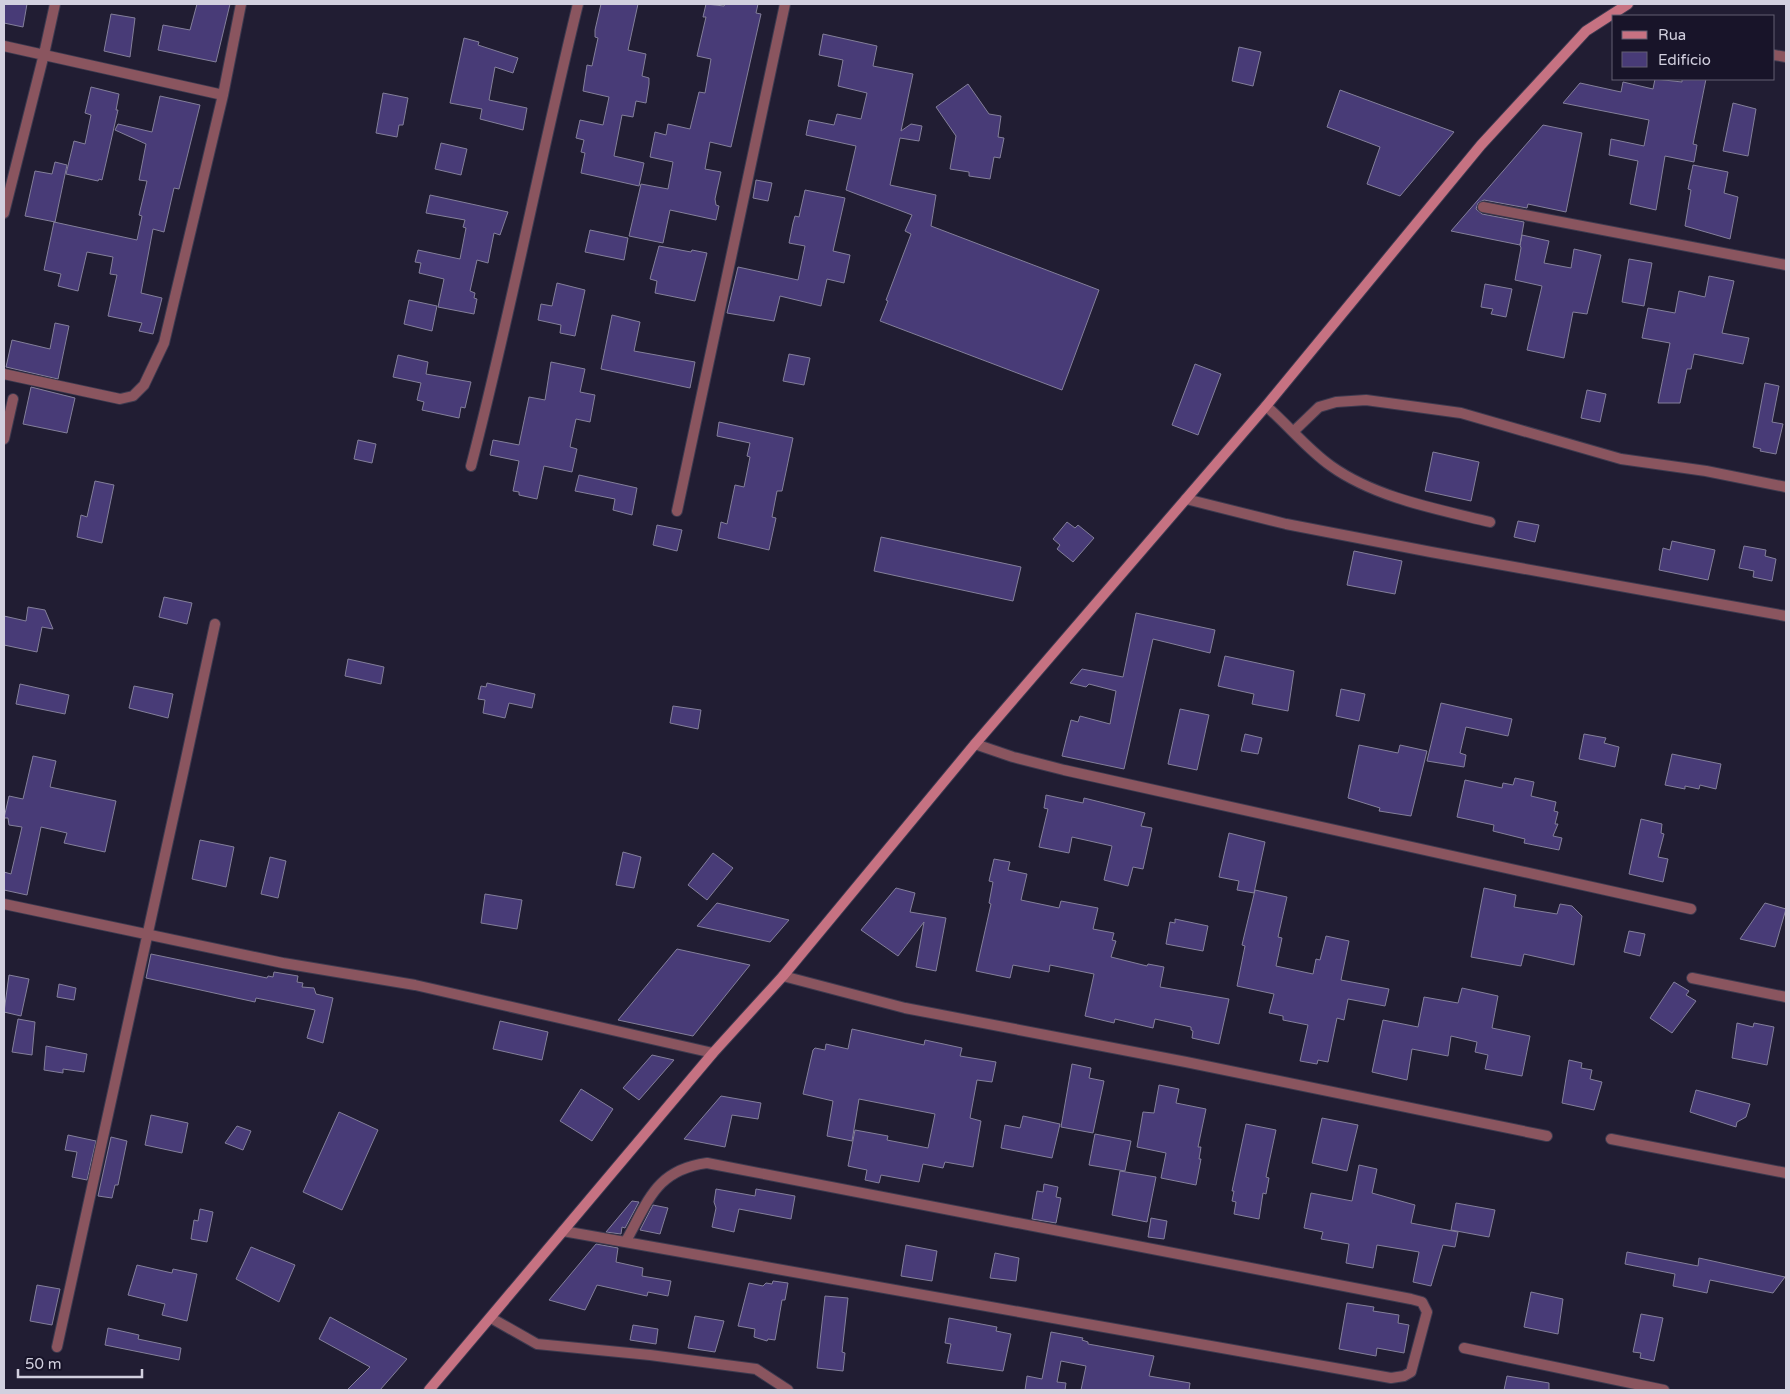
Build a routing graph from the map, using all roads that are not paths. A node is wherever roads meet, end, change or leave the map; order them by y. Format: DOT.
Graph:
graph roads {
  1 [pos="55,4"];
  2 [pos="241,4"];
  3 [pos="578,4"];
  4 [pos="785,4"];
  5 [pos="1628,4"];
  6 [pos="4,46"];
  7 [pos="44,54"];
  8 [pos="223,95"];
  9 [pos="1483,207"];
  10 [pos="4,213"];
  11 [pos="1786,265"];
  12 [pos="4,374"];
  13 [pos="13,399"];
  14 [pos="1266,406"];
  15 [pos="1294,431"];
  16 [pos="4,439"];
  17 [pos="471,466"];
  18 [pos="1786,487"];
  19 [pos="1186,499"];
  20 [pos="677,512"];
  21 [pos="1490,522"];
  22 [pos="1786,616"];
  23 [pos="215,624"];
  24 [pos="975,744"];
  25 [pos="4,904"];
  26 [pos="1691,909"];
  27 [pos="149,934"];
  28 [pos="783,976"];
  29 [pos="1692,978"];
  30 [pos="1786,997"];
  31 [pos="713,1053"];
  32 [pos="1547,1136"];
  33 [pos="1611,1139"];
  34 [pos="1786,1173"];
  35 [pos="563,1231"];
  36 [pos="626,1241"];
  37 [pos="491,1318"];
  38 [pos="57,1347"];
  39 [pos="1464,1348"];
  40 [pos="429,1390"];
  41 [pos="788,1390"];
  42 [pos="1664,1390"];
  1 -- 7 [label="street"];
  2 -- 8 [label="street"];
  3 -- 17 [label="street"];
  4 -- 20 [label="street"];
  5 -- 14 [label="street"];
  6 -- 7 [label="street"];
  7 -- 8 [label="street"];
  7 -- 10 [label="street"];
  8 -- 12 [label="street"];
  9 -- 11 [label="street"];
  13 -- 16 [label="street"];
  14 -- 15 [label="street"];
  14 -- 19 [label="street"];
  15 -- 18 [label="street"];
  15 -- 21 [label="street"];
  19 -- 22 [label="street"];
  19 -- 24 [label="street"];
  23 -- 27 [label="street"];
  24 -- 26 [label="street"];
  24 -- 28 [label="street"];
  25 -- 27 [label="street"];
  27 -- 31 [label="street"];
  27 -- 38 [label="street"];
  28 -- 31 [label="street"];
  28 -- 32 [label="street"];
  29 -- 30 [label="street"];
  31 -- 35 [label="street"];
  33 -- 34 [label="street"];
  35 -- 36 [label="street"];
  35 -- 37 [label="street"];
  36 -- 36 [label="street"];
  37 -- 40 [label="street"];
  37 -- 41 [label="street"];
  39 -- 42 [label="street"];
}
